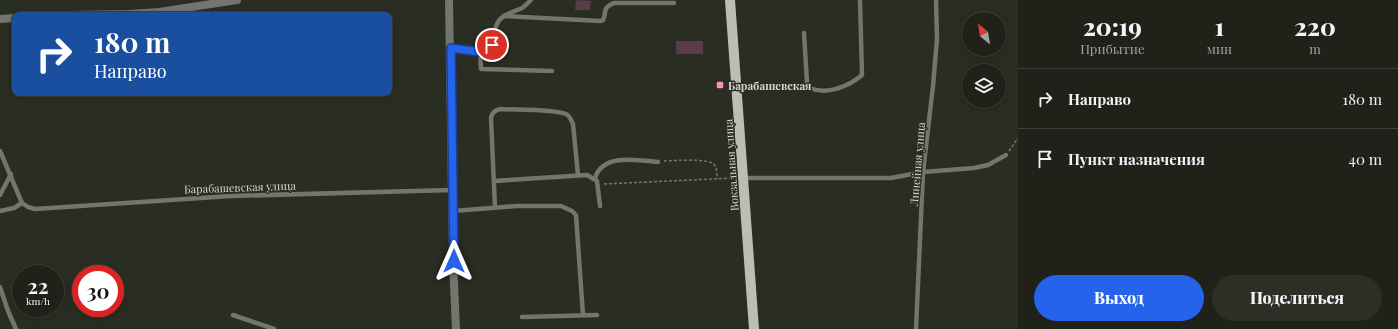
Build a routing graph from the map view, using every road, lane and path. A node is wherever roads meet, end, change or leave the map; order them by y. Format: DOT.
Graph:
graph roads {
  1 [pos="237,0"];
  2 [pos="449,0"];
  3 [pos="532,0"];
  4 [pos="730,0"];
  5 [pos="860,0"];
  6 [pos="936,0"];
  7 [pos="674,3"];
  8 [pos="159,12"];
  9 [pos="504,16"];
  10 [pos="12,18"];
  11 [pos="0,19"];
  12 [pos="804,32"];
  13 [pos="451,48"];
  14 [pos="480,52"];
  15 [pos="552,71"];
  16 [pos="1018,138"];
  17 [pos="0,151"];
  18 [pos="1006,155"];
  19 [pos="658,162"];
  20 [pos="923,172"];
  21 [pos="11,174"];
  22 [pos="578,176"];
  23 [pos="594,178"];
  24 [pos="744,178"];
  25 [pos="717,179"];
  26 [pos="494,181"];
  27 [pos="599,184"];
  28 [pos="452,190"];
  29 [pos="0,195"];
  30 [pos="22,203"];
  31 [pos="600,206"];
  32 [pos="496,208"];
  33 [pos="0,211"];
  34 [pos="453,211"];
  35 [pos="0,286"];
  36 [pos="583,315"];
  37 [pos="597,315"];
  38 [pos="233,316"];
  39 [pos="522,317"];
  40 [pos="16,329"];
  41 [pos="274,329"];
  42 [pos="456,329"];
  43 [pos="754,329"];
  44 [pos="916,329"];
  1 -- 8 [label="street"];
  2 -- 13 [label="street"];
  3 -- 9 [label="lane"];
  4 -- 24 [label="main road, Вокзальная улица"];
  5 -- 12 [label="lane"];
  6 -- 20 [label="lane, Линейная улица"];
  7 -- 9 [label="lane"];
  9 -- 14 [label="lane"];
  10 -- 11 [label="street"];
  13 -- 14 [label="lane"];
  13 -- 28 [label="street"];
  14 -- 15 [label="lane"];
  16 -- 18 [label="path"];
  17 -- 21 [label="lane"];
  18 -- 20 [label="lane"];
  19 -- 23 [label="lane"];
  19 -- 25 [label="path"];
  20 -- 24 [label="lane"];
  20 -- 44 [label="lane, Линейная улица"];
  21 -- 29 [label="lane"];
  21 -- 30 [label="lane"];
  22 -- 23 [label="lane"];
  22 -- 26 [label="lane"];
  22 -- 26 [label="lane"];
  23 -- 27 [label="lane"];
  24 -- 25 [label="path"];
  24 -- 43 [label="main road, Вокзальная улица"];
  25 -- 27 [label="path"];
  26 -- 32 [label="lane"];
  27 -- 31 [label="lane"];
  28 -- 30 [label="lane, Барабашевская улица"];
  28 -- 34 [label="street"];
  30 -- 33 [label="lane"];
  32 -- 34 [label="lane"];
  32 -- 36 [label="lane"];
  34 -- 42 [label="street"];
  35 -- 40 [label="lane"];
  36 -- 37 [label="lane"];
  36 -- 39 [label="lane"];
  38 -- 41 [label="lane"];
}
